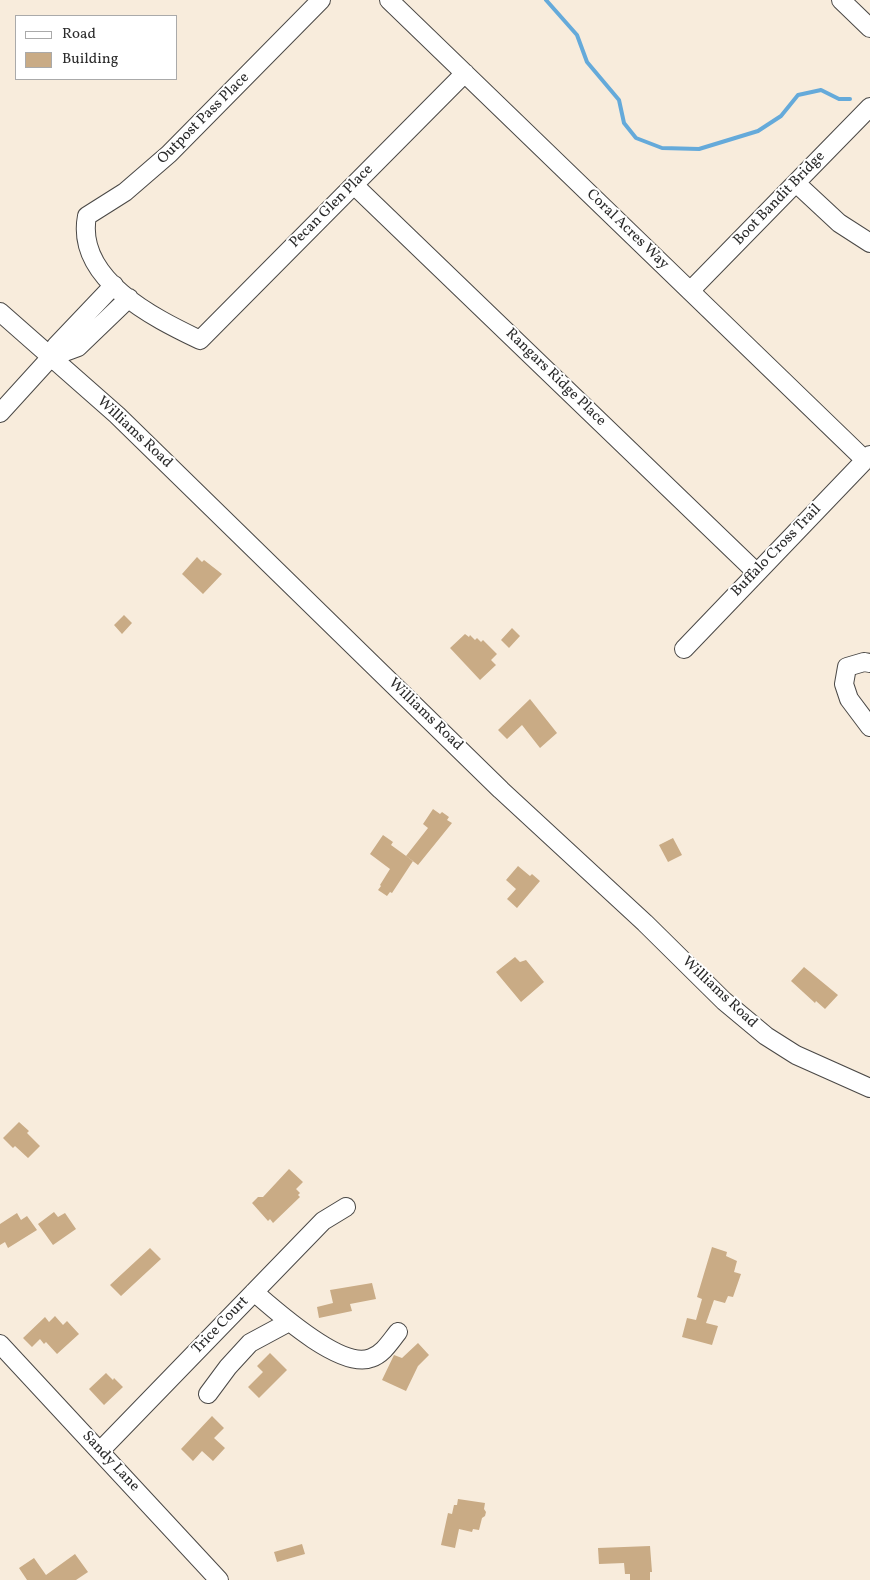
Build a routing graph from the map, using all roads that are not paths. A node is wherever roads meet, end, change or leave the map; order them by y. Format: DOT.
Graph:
graph roads {
  1 [pos="321,0"];
  2 [pos="389,0"];
  3 [pos="841,0"];
  4 [pos="870,28"];
  5 [pos="465,73"];
  6 [pos="870,107"];
  7 [pos="796,183"];
  8 [pos="354,185"];
  9 [pos="870,243"];
  10 [pos="114,285"];
  11 [pos="690,291"];
  12 [pos="128,298"];
  13 [pos="0,312"];
  14 [pos="51,357"];
  15 [pos="0,413"];
  16 [pos="867,458"];
  17 [pos="756,572"];
  18 [pos="684,649"];
  19 [pos="870,663"];
  20 [pos="870,727"];
  21 [pos="870,1088"];
  22 [pos="346,1207"];
  23 [pos="254,1292"];
  24 [pos="289,1322"];
  25 [pos="398,1332"];
  26 [pos="0,1344"];
  27 [pos="208,1394"];
  28 [pos="100,1451"];
  29 [pos="219,1580"];
  1 -- 10 [label="street, Outpost Pass Place"];
  2 -- 5 [label="street, Coral Acres Way"];
  3 -- 4 [label="street"];
  5 -- 8 [label="street, Pecan Glen Place"];
  5 -- 11 [label="street, Coral Acres Way"];
  6 -- 7 [label="street, Boot Bandit Bridge"];
  7 -- 9 [label="street"];
  7 -- 11 [label="street, Boot Bandit Bridge"];
  8 -- 12 [label="street, Pecan Glen Place"];
  8 -- 17 [label="street, Rangars Ridge Place"];
  10 -- 12 [label="street"];
  10 -- 14 [label="street"];
  11 -- 16 [label="street, Coral Acres Way"];
  12 -- 14 [label="street"];
  13 -- 14 [label="street, Williams Road"];
  14 -- 15 [label="street"];
  14 -- 21 [label="street, Williams Road"];
  16 -- 17 [label="street, Buffalo Cross Trail"];
  17 -- 18 [label="street, Buffalo Cross Trail"];
  19 -- 20 [label="street"];
  22 -- 23 [label="street, Trice Court"];
  23 -- 24 [label="street"];
  23 -- 28 [label="street, Trice Court"];
  24 -- 25 [label="street"];
  24 -- 27 [label="street"];
  26 -- 28 [label="street, Sandy Lane"];
  28 -- 29 [label="street, Sandy Lane"];
}
